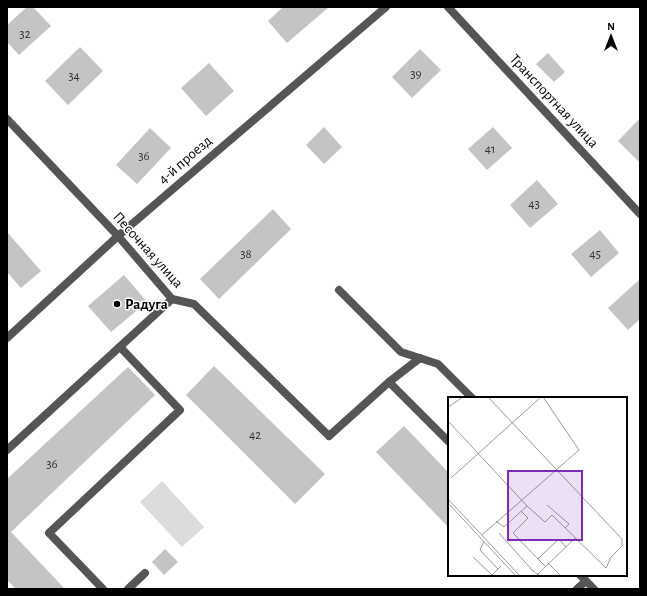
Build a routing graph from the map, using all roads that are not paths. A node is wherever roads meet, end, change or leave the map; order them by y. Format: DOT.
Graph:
graph roads {
  1 [pos="386,7"];
  2 [pos="448,7"];
  3 [pos="7,119"];
  4 [pos="640,214"];
  5 [pos="118,236"];
  6 [pos="340,290"];
  7 [pos="172,300"];
  8 [pos="7,338"];
  9 [pos="120,347"];
  10 [pos="420,358"];
  11 [pos="389,382"];
  12 [pos="471,397"];
  13 [pos="448,441"];
  14 [pos="7,450"];
  15 [pos="145,573"];
  16 [pos="583,578"];
  17 [pos="103,589"];
  18 [pos="128,589"];
  19 [pos="578,589"];
  20 [pos="594,589"];
  1 -- 5 [label="street, 4-й проезд"];
  2 -- 4 [label="street, Транспортная улица"];
  3 -- 5 [label="street, Песочная улица"];
  5 -- 7 [label="street, Песочная улица"];
  5 -- 8 [label="street, 4-й проезд"];
  6 -- 10 [label="street"];
  7 -- 9 [label="street"];
  7 -- 11 [label="street, Песочная улица"];
  9 -- 14 [label="street"];
  9 -- 17 [label="street"];
  10 -- 11 [label="street"];
  10 -- 12 [label="street"];
  11 -- 13 [label="street"];
  15 -- 18 [label="street"];
  16 -- 19 [label="street"];
  16 -- 20 [label="street"];
}
